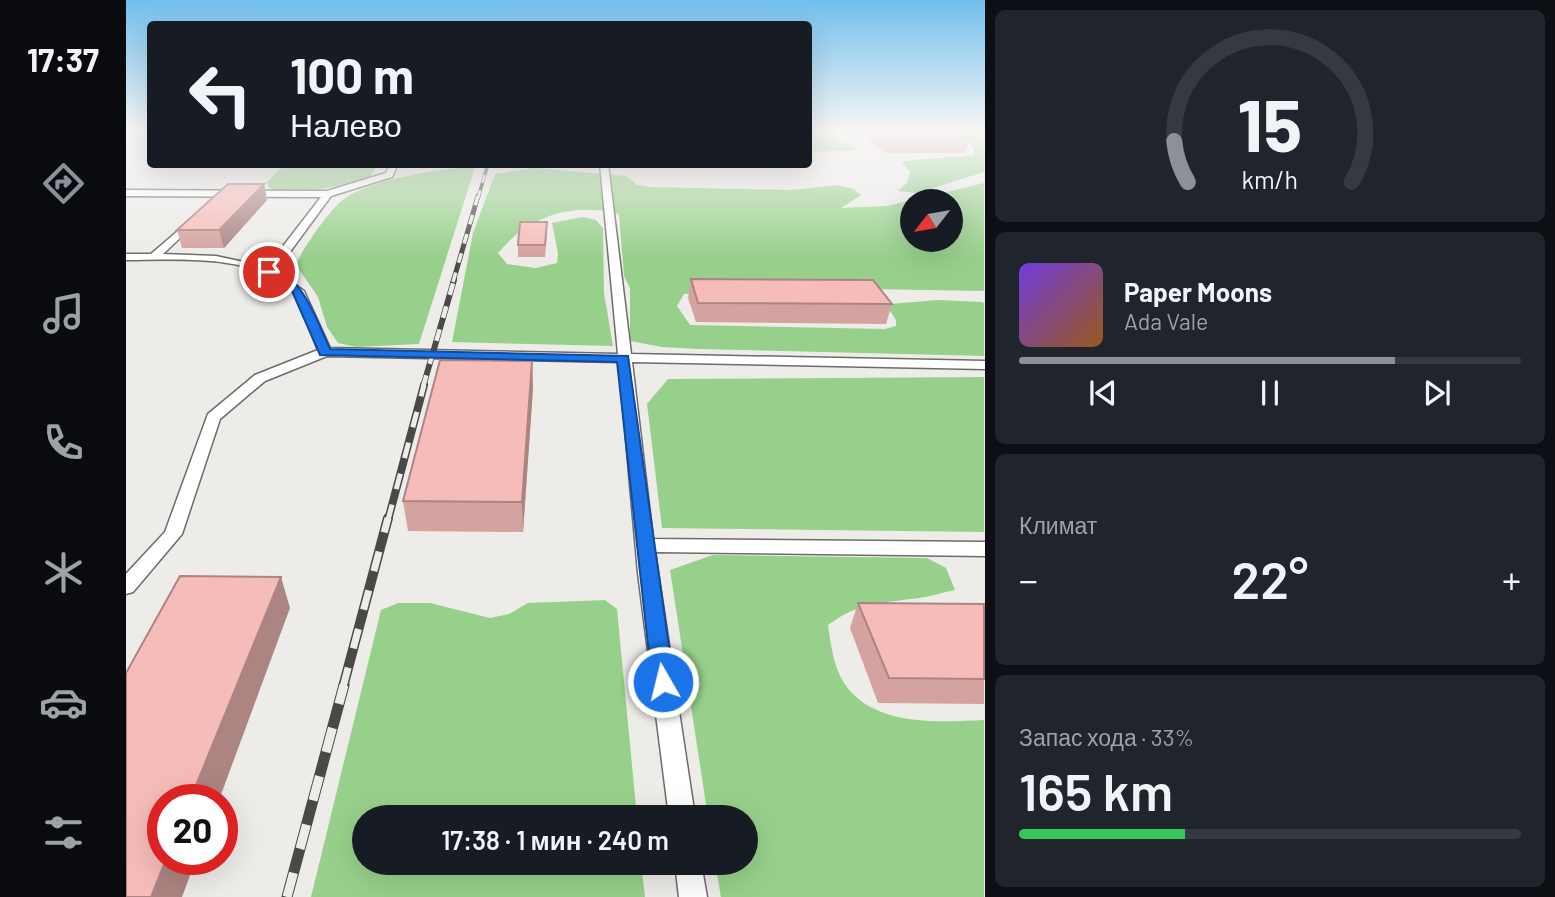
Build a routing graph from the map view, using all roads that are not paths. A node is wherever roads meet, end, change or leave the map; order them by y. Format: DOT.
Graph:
graph roads {
  1 [pos="390,173"];
  2 [pos="605,173"];
  3 [pos="126,193"];
  4 [pos="222,194"];
  5 [pos="328,194"];
  6 [pos="213,203"];
  7 [pos="203,212"];
  8 [pos="126,257"];
  9 [pos="153,257"];
  10 [pos="269,272"];
  11 [pos="325,352"];
  12 [pos="623,358"];
  13 [pos="985,365"];
  14 [pos="645,545"];
  15 [pos="985,549"];
  16 [pos="126,587"];
  17 [pos="680,805"];
  18 [pos="690,875"];
  19 [pos="693,897"];
  1 -- 5 [label="lane"];
  2 -- 12 [label="lane"];
  3 -- 4 [label="lane"];
  4 -- 5 [label="lane"];
  4 -- 6 [label="lane"];
  5 -- 10 [label="lane"];
  7 -- 9 [label="lane"];
  8 -- 9 [label="lane"];
  9 -- 10 [label="lane"];
  10 -- 11 [label="lane"];
  11 -- 12 [label="lane"];
  11 -- 16 [label="lane"];
  12 -- 13 [label="lane"];
  12 -- 14 [label="lane"];
  14 -- 15 [label="lane"];
  14 -- 17 [label="lane"];
  18 -- 19 [label="lane"];
}
